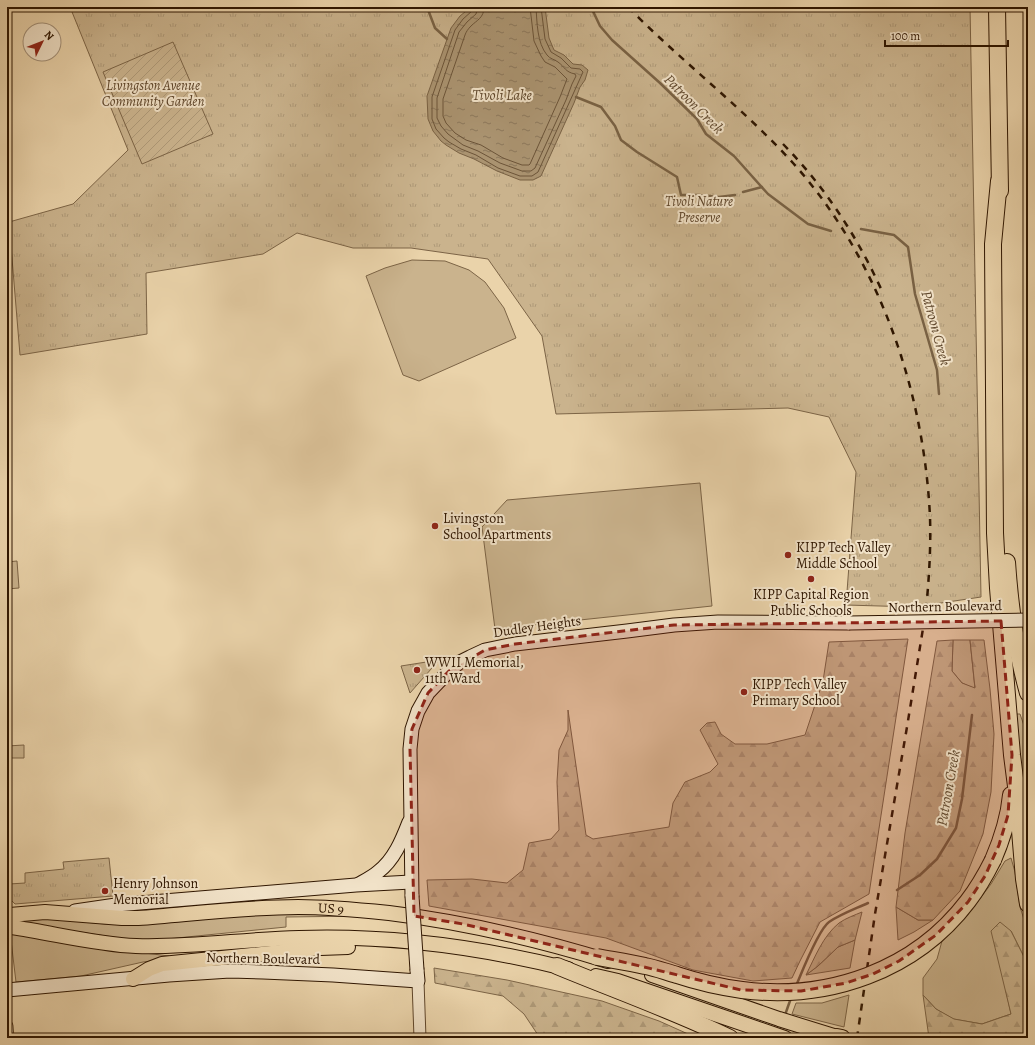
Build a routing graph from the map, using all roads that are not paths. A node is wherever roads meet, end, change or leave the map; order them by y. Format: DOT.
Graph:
graph roads {
  1 [pos="997,7"];
  2 [pos="999,181"];
  3 [pos="1028,620"];
  4 [pos="718,622"];
  5 [pos="1028,693"];
  6 [pos="1012,755"];
  7 [pos="412,814"];
  8 [pos="411,882"];
  9 [pos="356,885"];
  10 [pos="1028,904"];
  11 [pos="60,913"];
  12 [pos="7,916"];
  13 [pos="7,925"];
  14 [pos="398,941"];
  15 [pos="597,957"];
  16 [pos="557,966"];
  17 [pos="418,976"];
  18 [pos="133,979"];
  19 [pos="7,990"];
  20 [pos="7,1026"];
  21 [pos="8,1038"];
  22 [pos="420,1038"];
  23 [pos="730,1038"];
  24 [pos="785,1038"];
  25 [pos="839,1038"];
  1 -- 2 [label="highway"];
  2 -- 5 [label="highway"];
  2 -- 6 [label="highway"];
  3 -- 4 [label="main road, Northern Boulevard, bridge"];
  4 -- 7 [label="main road, Dudley Heights"];
  6 -- 10 [label="highway"];
  6 -- 15 [label="highway, bridge"];
  7 -- 8 [label="main road"];
  7 -- 9 [label="main road"];
  8 -- 9 [label="main road"];
  8 -- 17 [label="main road, bridge"];
  9 -- 11 [label="main road"];
  11 -- 12 [label="main road, US 9"];
  11 -- 15 [label="main road, US 9 / US 9"];
  13 -- 14 [label="main road, US 9"];
  14 -- 16 [label="main road, US 9"];
  14 -- 18 [label="main road"];
  15 -- 25 [label="main road, US 9, bridge"];
  16 -- 23 [label="highway"];
  16 -- 24 [label="main road, US 9"];
  17 -- 18 [label="main road, Northern Boulevard"];
  17 -- 22 [label="street"];
  18 -- 19 [label="main road, Northern Boulevard"];
  20 -- 21 [label="street"];
}
